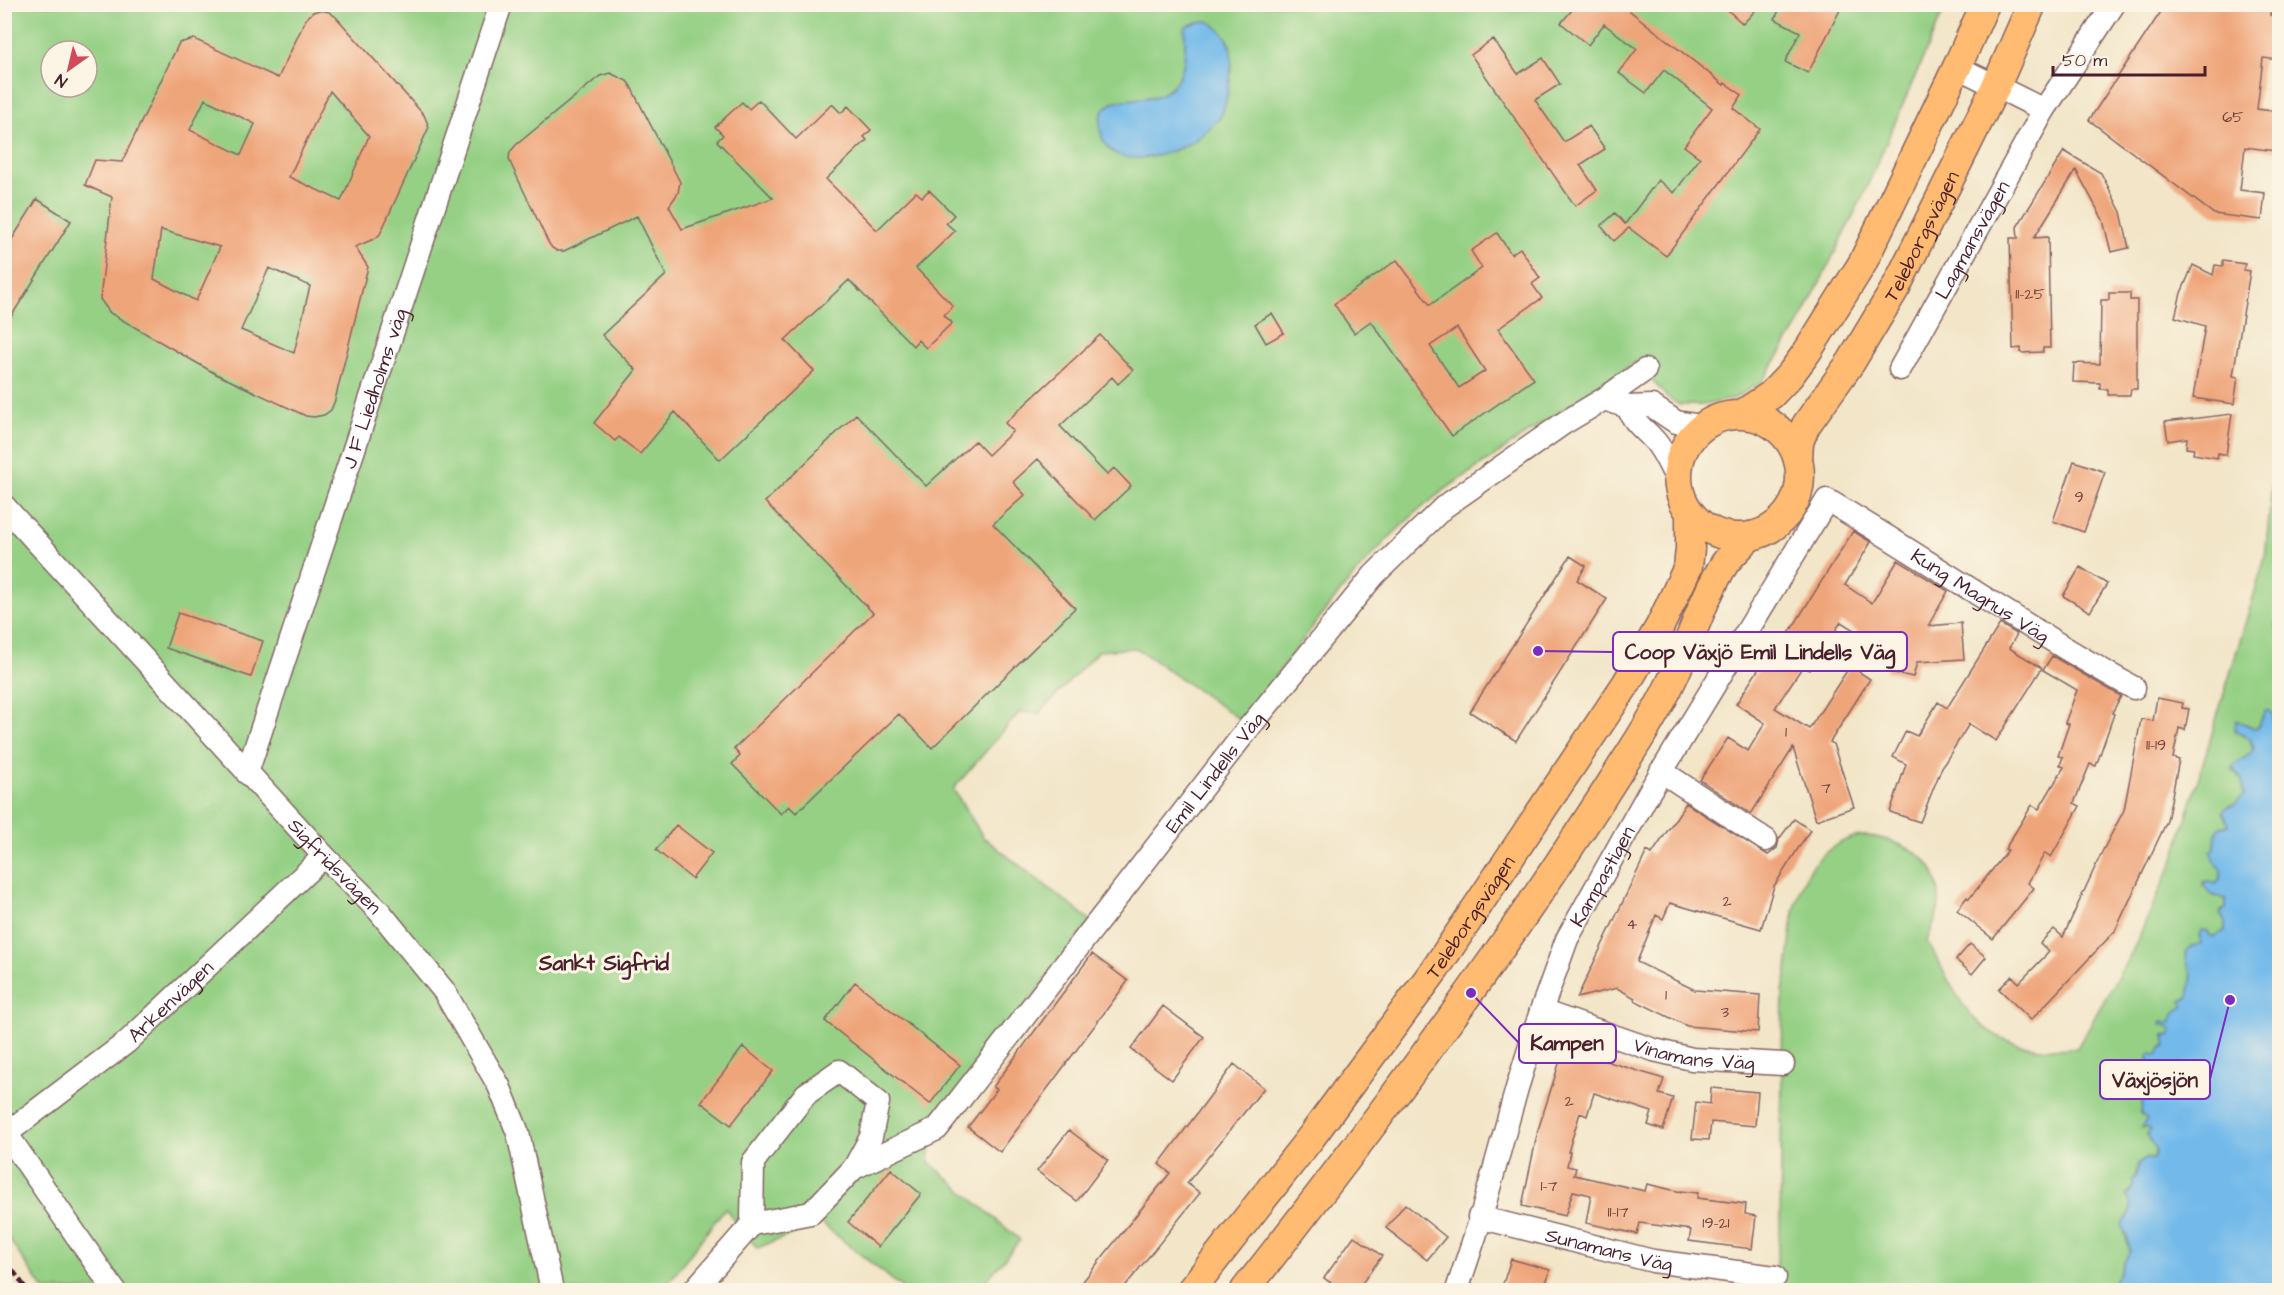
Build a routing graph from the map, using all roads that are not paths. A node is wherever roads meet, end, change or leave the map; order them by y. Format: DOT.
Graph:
graph roads {
  1 [pos="501,4"];
  2 [pos="1985,4"];
  3 [pos="2032,4"];
  4 [pos="2114,4"];
  5 [pos="1957,67"];
  6 [pos="1996,86"];
  7 [pos="2044,110"];
  8 [pos="1900,369"];
  9 [pos="1645,370"];
  10 [pos="1604,399"];
  11 [pos="1628,407"];
  12 [pos="1743,414"];
  13 [pos="1702,426"];
  14 [pos="1798,460"];
  15 [pos="1677,480"];
  16 [pos="1827,500"];
  17 [pos="4,506"];
  18 [pos="1690,513"];
  19 [pos="1750,536"];
  20 [pos="2134,688"];
  21 [pos="1661,771"];
  22 [pos="248,773"];
  23 [pos="1766,840"];
  24 [pos="324,856"];
  25 [pos="1541,1011"];
  26 [pos="1783,1064"];
  27 [pos="6,1132"];
  28 [pos="854,1168"];
  29 [pos="1479,1217"];
  30 [pos="752,1224"];
  31 [pos="1775,1277"];
  32 [pos="114,1290"];
  33 [pos="552,1290"];
  34 [pos="694,1290"];
  35 [pos="1191,1290"];
  36 [pos="1245,1290"];
  37 [pos="1457,1290"];
  1 -- 22 [label="street, J F Liedholms väg"];
  2 -- 5 [label="main road, Teleborgsvägen"];
  3 -- 6 [label="main road, Teleborgsvägen"];
  4 -- 7 [label="street, Lagmansvägen"];
  5 -- 6 [label="street"];
  5 -- 12 [label="main road, Teleborgsvägen"];
  6 -- 7 [label="street"];
  6 -- 14 [label="main road, Teleborgsvägen"];
  7 -- 8 [label="street, Lagmansvägen"];
  9 -- 10 [label="street, Emil Lindells Väg"];
  10 -- 11 [label="street"];
  10 -- 28 [label="street, Emil Lindells Väg"];
  11 -- 13 [label="street"];
  11 -- 15 [label="street"];
  12 -- 13 [label="main road"];
  12 -- 14 [label="main road"];
  13 -- 15 [label="main road"];
  14 -- 19 [label="main road"];
  15 -- 18 [label="main road"];
  16 -- 20 [label="street, Kung Magnus Väg"];
  16 -- 21 [label="street, Kampastigen"];
  17 -- 22 [label="street, Sigfridsvägen"];
  18 -- 19 [label="main road"];
  18 -- 35 [label="main road, Teleborgsvägen"];
  19 -- 36 [label="main road"];
  21 -- 23 [label="street"];
  21 -- 25 [label="street, Kampastigen"];
  22 -- 24 [label="street, Sigfridsvägen"];
  24 -- 27 [label="street, Arkenvägen"];
  24 -- 33 [label="street, Sigfridsvägen"];
  25 -- 26 [label="street, Vinamans Väg"];
  25 -- 29 [label="street, Kampastigen"];
  27 -- 32 [label="street"];
  28 -- 30 [label="street, Emil Lindells Väg"];
  28 -- 30 [label="street, Emil Lindells Väg"];
  29 -- 31 [label="street, Sunamans Väg"];
  29 -- 37 [label="street, Kampastigen"];
  30 -- 34 [label="street"];
}
